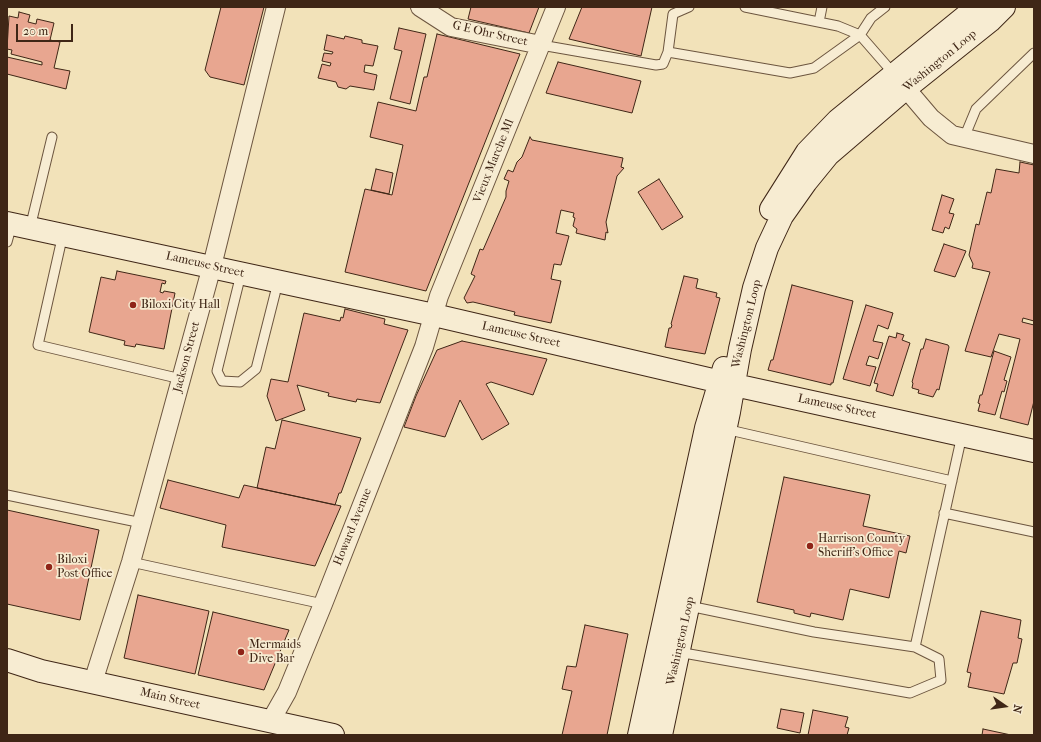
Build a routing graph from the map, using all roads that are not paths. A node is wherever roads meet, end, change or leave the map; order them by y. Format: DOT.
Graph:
graph roads {
  1 [pos="276,7"];
  2 [pos="420,7"];
  3 [pos="556,7"];
  4 [pos="689,7"];
  5 [pos="745,7"];
  6 [pos="822,7"];
  7 [pos="885,7"];
  8 [pos="977,7"];
  9 [pos="1004,7"];
  10 [pos="819,22"];
  11 [pos="860,35"];
  12 [pos="541,45"];
  13 [pos="668,52"];
  14 [pos="1034,53"];
  15 [pos="900,82"];
  16 [pos="52,137"];
  17 [pos="964,138"];
  18 [pos="1034,154"];
  19 [pos="14,229"];
  20 [pos="62,234"];
  21 [pos="212,266"];
  22 [pos="241,273"];
  23 [pos="278,282"];
  24 [pos="434,315"];
  25 [pos="181,379"];
  26 [pos="727,383"];
  27 [pos="725,429"];
  28 [pos="962,435"];
  29 [pos="1034,451"];
  30 [pos="952,481"];
  31 [pos="7,495"];
  32 [pos="944,513"];
  33 [pos="142,523"];
  34 [pos="1034,532"];
  35 [pos="131,562"];
  36 [pos="669,593"];
  37 [pos="690,602"];
  38 [pos="323,604"];
  39 [pos="915,647"];
  40 [pos="678,651"];
  41 [pos="7,660"];
  42 [pos="93,682"];
  43 [pos="266,728"];
  44 [pos="333,735"];
  45 [pos="639,735"];
  46 [pos="661,735"];
  1 -- 21 [label="street, Jackson Street"];
  2 -- 12 [label="street, G E Ohr Street"];
  3 -- 12 [label="street, Vieux Marche Ml"];
  4 -- 13 [label="lane"];
  5 -- 10 [label="lane"];
  6 -- 10 [label="lane"];
  7 -- 11 [label="lane"];
  8 -- 15 [label="street, Washington Loop"];
  9 -- 15 [label="street, Washington Loop"];
  10 -- 11 [label="lane"];
  11 -- 13 [label="lane"];
  11 -- 15 [label="lane"];
  12 -- 13 [label="lane"];
  12 -- 24 [label="street, Vieux Marche Ml"];
  14 -- 17 [label="lane"];
  15 -- 17 [label="street"];
  15 -- 26 [label="street, Washington Loop"];
  16 -- 19 [label="lane"];
  17 -- 18 [label="street"];
  19 -- 20 [label="street, Lameuse Street"];
  20 -- 21 [label="street, Lameuse Street"];
  20 -- 25 [label="lane"];
  21 -- 22 [label="street, Lameuse Street"];
  21 -- 25 [label="street, Jackson Street"];
  22 -- 23 [label="street, Lameuse Street"];
  22 -- 23 [label="lane"];
  23 -- 24 [label="street, Lameuse Street"];
  24 -- 26 [label="street, Lameuse Street"];
  24 -- 38 [label="street, Howard Avenue"];
  25 -- 33 [label="street, Jackson Street"];
  26 -- 27 [label="street, Washington Loop"];
  26 -- 28 [label="street, Lameuse Street"];
  26 -- 36 [label="street, Washington Loop"];
  27 -- 30 [label="lane"];
  27 -- 37 [label="street, Washington Loop"];
  28 -- 29 [label="street, Lameuse Street"];
  28 -- 30 [label="lane"];
  30 -- 32 [label="lane"];
  31 -- 33 [label="lane"];
  32 -- 34 [label="lane"];
  32 -- 39 [label="lane"];
  33 -- 35 [label="street, Jackson Street"];
  35 -- 38 [label="lane"];
  35 -- 42 [label="street, Jackson Street"];
  36 -- 37 [label="street"];
  36 -- 45 [label="street, Washington Loop"];
  37 -- 39 [label="lane"];
  37 -- 40 [label="street, Washington Loop"];
  38 -- 43 [label="street, Howard Avenue"];
  39 -- 40 [label="lane"];
  40 -- 46 [label="street, Washington Loop"];
  41 -- 42 [label="street, Main Street"];
  42 -- 43 [label="street, Main Street"];
  43 -- 44 [label="street, Main Street"];
}
